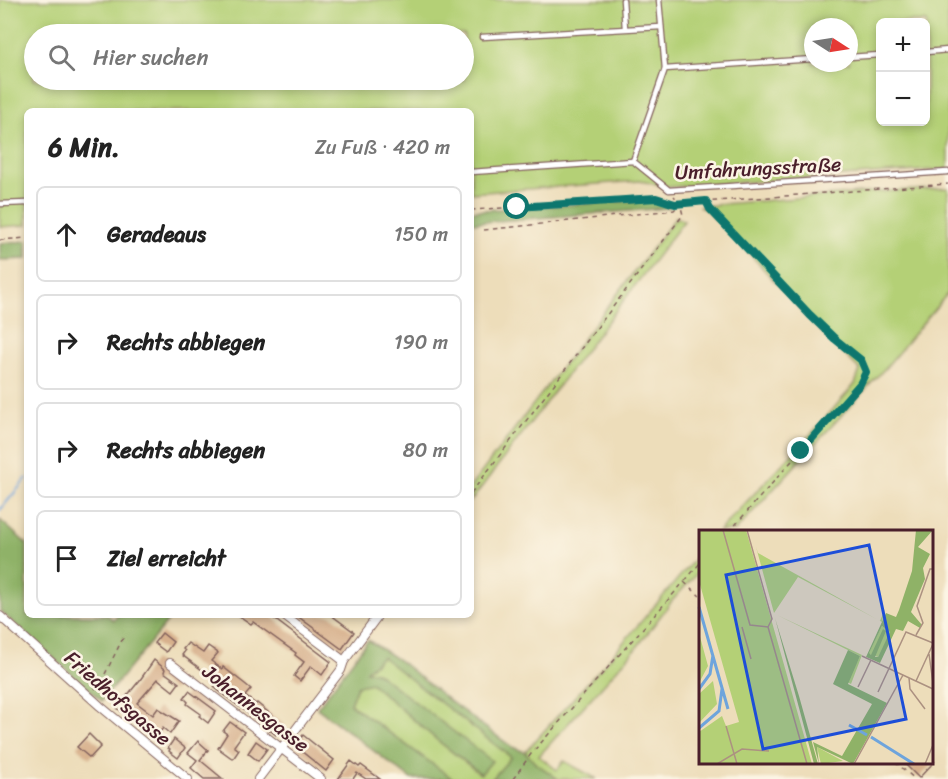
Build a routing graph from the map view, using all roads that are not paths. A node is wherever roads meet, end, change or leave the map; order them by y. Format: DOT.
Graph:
graph roads {
  1 [pos="622,0"];
  2 [pos="659,0"];
  3 [pos="661,27"];
  4 [pos="625,28"];
  5 [pos="482,37"];
  6 [pos="948,50"];
  7 [pos="930,52"];
  8 [pos="876,55"];
  9 [pos="858,56"];
  10 [pos="804,60"];
  11 [pos="665,69"];
  12 [pos="633,161"];
  13 [pos="474,172"];
  14 [pos="948,172"];
  15 [pos="24,203"];
  16 [pos="0,204"];
  17 [pos="0,616"];
  18 [pos="287,618"];
  19 [pos="376,618"];
  20 [pos="344,661"];
  21 [pos="170,663"];
  22 [pos="280,748"];
  23 [pos="188,779"];
  24 [pos="258,779"];
  25 [pos="321,779"];
  1 -- 4 [label="lane"];
  2 -- 3 [label="lane"];
  3 -- 4 [label="lane"];
  3 -- 11 [label="lane"];
  4 -- 5 [label="lane"];
  6 -- 7 [label="lane"];
  8 -- 9 [label="lane"];
  10 -- 11 [label="lane"];
  11 -- 12 [label="lane"];
  12 -- 13 [label="lane"];
  12 -- 14 [label="lane, Umfahrungsstraße"];
  15 -- 16 [label="lane"];
  17 -- 23 [label="street, Friedhofsgasse"];
  18 -- 20 [label="street"];
  19 -- 20 [label="street"];
  20 -- 22 [label="street"];
  21 -- 22 [label="street, Johannesgasse"];
  22 -- 24 [label="street"];
  22 -- 25 [label="street, Johannesgasse"];
}
